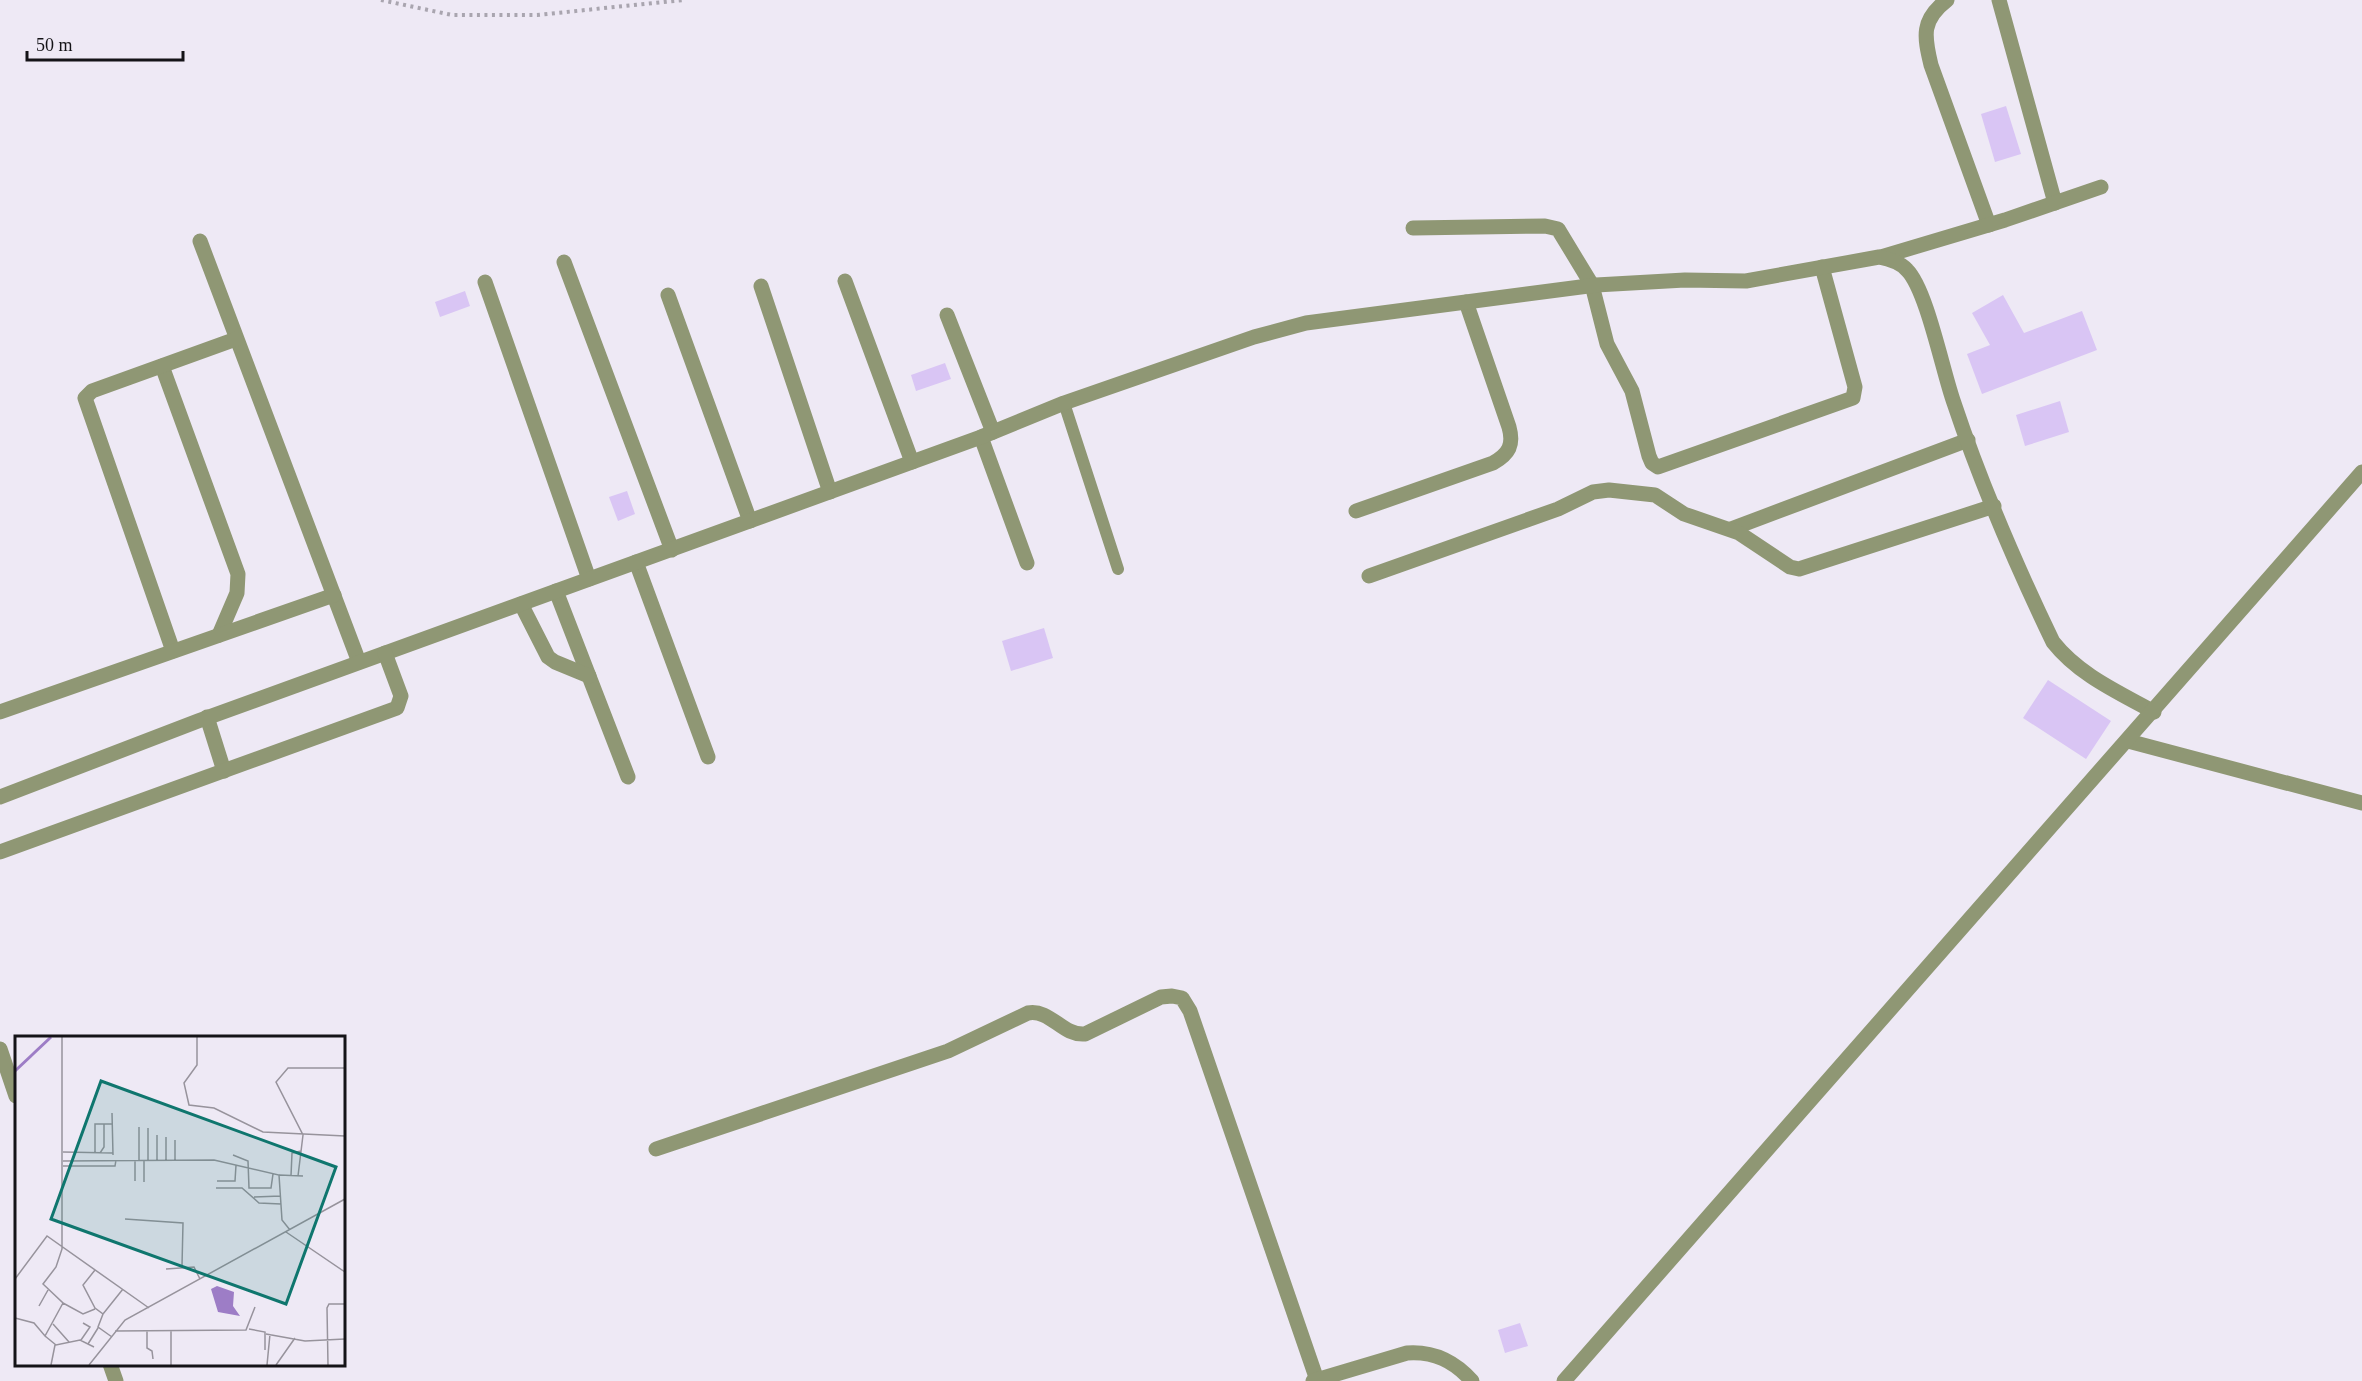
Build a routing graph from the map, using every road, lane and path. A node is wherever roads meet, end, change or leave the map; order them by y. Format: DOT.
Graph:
graph roads {
  1 [pos="381,0"];
  2 [pos="683,0"];
  3 [pos="1947,0"];
  4 [pos="1999,0"];
  5 [pos="2101,187"];
  6 [pos="2055,203"];
  7 [pos="1989,225"];
  8 [pos="1413,228"];
  9 [pos="200,241"];
  10 [pos="1879,257"];
  11 [pos="564,262"];
  12 [pos="1822,267"];
  13 [pos="845,281"];
  14 [pos="485,282"];
  15 [pos="1593,285"];
  16 [pos="761,286"];
  17 [pos="668,294"];
  18 [pos="1466,302"];
  19 [pos="947,315"];
  20 [pos="236,339"];
  21 [pos="162,366"];
  22 [pos="1065,403"];
  23 [pos="987,435"];
  24 [pos="1968,440"];
  25 [pos="912,462"];
  26 [pos="2362,472"];
  27 [pos="830,492"];
  28 [pos="1994,506"];
  29 [pos="1356,511"];
  30 [pos="750,521"];
  31 [pos="1731,529"];
  32 [pos="672,550"];
  33 [pos="636,562"];
  34 [pos="1027,563"];
  35 [pos="1118,569"];
  36 [pos="1369,576"];
  37 [pos="589,579"];
  38 [pos="556,591"];
  39 [pos="334,595"];
  40 [pos="521,604"];
  41 [pos="219,635"];
  42 [pos="173,651"];
  43 [pos="385,653"];
  44 [pos="359,662"];
  45 [pos="589,676"];
  46 [pos="0,712"];
  47 [pos="2154,712"];
  48 [pos="207,717"];
  49 [pos="2128,741"];
  50 [pos="708,757"];
  51 [pos="224,771"];
  52 [pos="628,777"];
  53 [pos="0,796"];
  54 [pos="2362,803"];
  55 [pos="0,852"];
  56 [pos="0,1049"];
  57 [pos="15,1093"];
  58 [pos="656,1149"];
  59 [pos="110,1366"];
  60 [pos="116,1381"];
  61 [pos="1315,1381"];
  62 [pos="1472,1381"];
  63 [pos="1564,1381"];
  1 -- 2 [label="path"];
  3 -- 7 [label="street"];
  4 -- 6 [label="street"];
  5 -- 6 [label="street"];
  6 -- 7 [label="street"];
  7 -- 10 [label="street"];
  8 -- 15 [label="street"];
  9 -- 20 [label="street"];
  10 -- 12 [label="street"];
  10 -- 24 [label="street"];
  11 -- 32 [label="street"];
  12 -- 15 [label="street"];
  12 -- 15 [label="street"];
  13 -- 25 [label="street"];
  14 -- 37 [label="street"];
  15 -- 18 [label="street"];
  16 -- 27 [label="street"];
  17 -- 30 [label="street"];
  18 -- 22 [label="street"];
  18 -- 29 [label="street"];
  19 -- 23 [label="street"];
  20 -- 21 [label="street"];
  20 -- 39 [label="street"];
  21 -- 41 [label="street"];
  21 -- 42 [label="street"];
  22 -- 23 [label="street"];
  22 -- 35 [label="lane"];
  23 -- 25 [label="street"];
  23 -- 34 [label="street"];
  24 -- 28 [label="street"];
  24 -- 31 [label="street"];
  25 -- 27 [label="street"];
  26 -- 47 [label="street"];
  27 -- 30 [label="street"];
  28 -- 31 [label="street"];
  28 -- 47 [label="street"];
  30 -- 32 [label="street"];
  31 -- 36 [label="street"];
  32 -- 33 [label="street"];
  33 -- 37 [label="street"];
  33 -- 50 [label="street"];
  37 -- 38 [label="street"];
  38 -- 40 [label="street"];
  38 -- 45 [label="street"];
  39 -- 41 [label="street"];
  39 -- 44 [label="street"];
  40 -- 43 [label="street"];
  40 -- 45 [label="street"];
  41 -- 42 [label="street"];
  42 -- 46 [label="street"];
  43 -- 44 [label="street"];
  43 -- 51 [label="street"];
  44 -- 48 [label="street"];
  45 -- 52 [label="street"];
  47 -- 49 [label="street"];
  48 -- 51 [label="street"];
  48 -- 53 [label="street"];
  49 -- 54 [label="street"];
  49 -- 63 [label="street"];
  51 -- 55 [label="street"];
  56 -- 57 [label="street"];
  58 -- 61 [label="street"];
  59 -- 60 [label="street"];
  61 -- 62 [label="street"];
}
